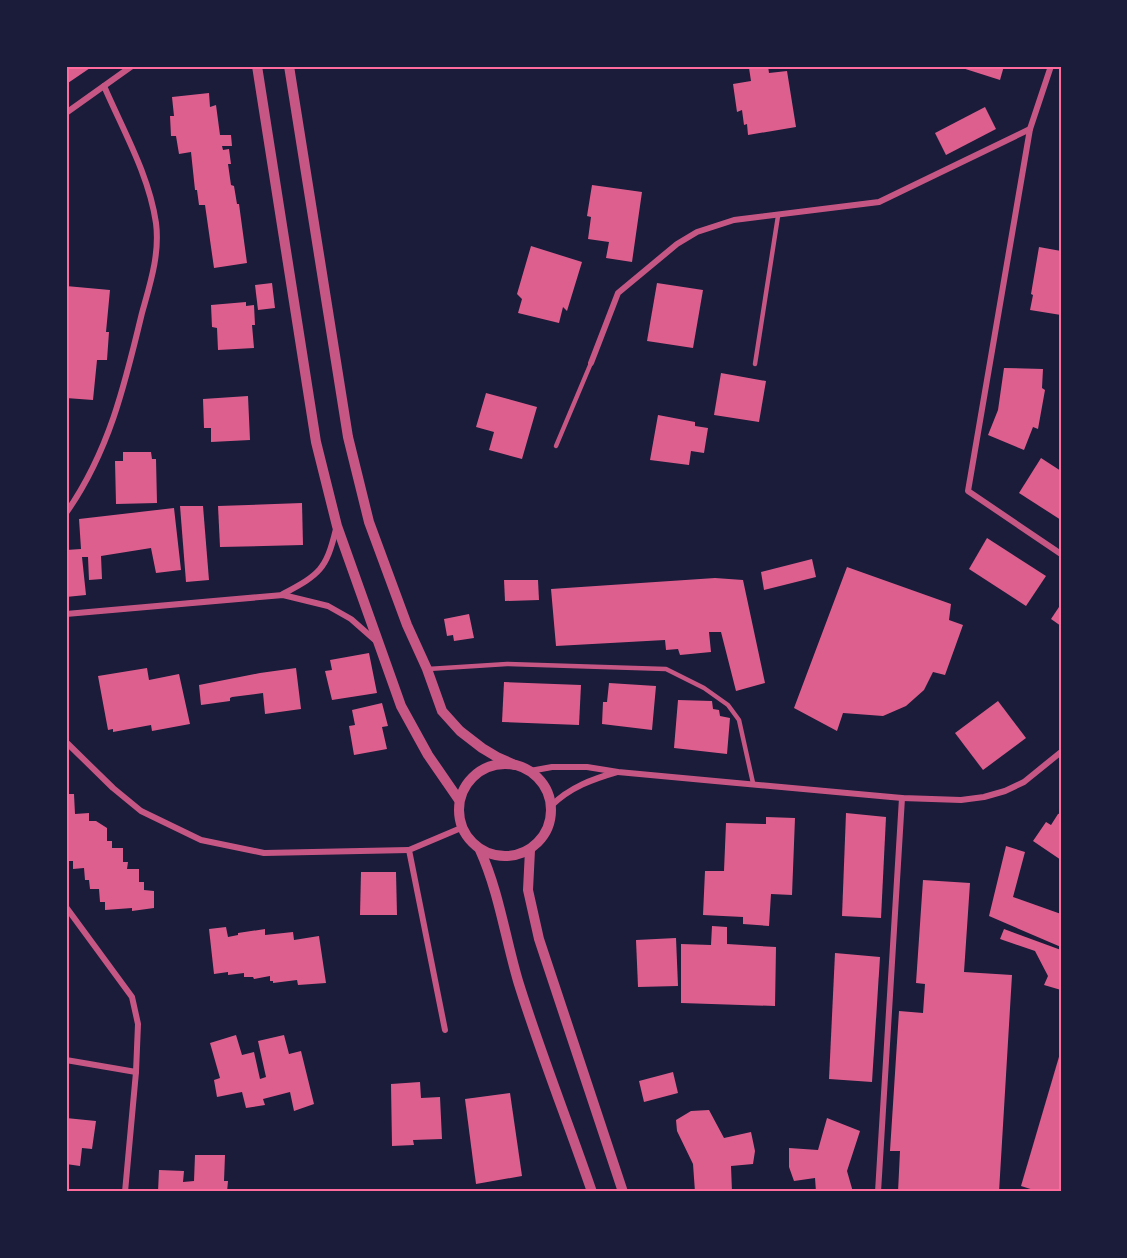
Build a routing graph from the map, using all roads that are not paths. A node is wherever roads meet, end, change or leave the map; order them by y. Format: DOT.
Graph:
graph roads {
  1 [pos="132,66"];
  2 [pos="257,66"];
  3 [pos="289,66"];
  4 [pos="1051,66"];
  5 [pos="104,86"];
  6 [pos="66,113"];
  7 [pos="1030,129"];
  8 [pos="778,216"];
  9 [pos="591,363"];
  10 [pos="755,364"];
  11 [pos="556,446"];
  12 [pos="66,513"];
  13 [pos="337,526"];
  14 [pos="1061,554"];
  15 [pos="283,595"];
  16 [pos="66,614"];
  17 [pos="380,644"];
  18 [pos="427,669"];
  19 [pos="66,742"];
  20 [pos="1061,752"];
  21 [pos="515,765"];
  22 [pos="530,771"];
  23 [pos="618,772"];
  24 [pos="753,783"];
  25 [pos="902,798"];
  26 [pos="459,800"];
  27 [pos="551,806"];
  28 [pos="461,828"];
  29 [pos="409,850"];
  30 [pos="480,850"];
  31 [pos="530,850"];
  32 [pos="66,907"];
  33 [pos="446,1030"];
  34 [pos="66,1060"];
  35 [pos="136,1072"];
  36 [pos="125,1192"];
  37 [pos="592,1192"];
  38 [pos="623,1192"];
  39 [pos="878,1192"];
  1 -- 5 [label="street"];
  2 -- 13 [label="street"];
  3 -- 18 [label="street"];
  4 -- 7 [label="street"];
  5 -- 6 [label="street"];
  5 -- 12 [label="street"];
  7 -- 8 [label="street"];
  7 -- 14 [label="street"];
  8 -- 9 [label="street"];
  8 -- 10 [label="lane"];
  9 -- 11 [label="lane"];
  13 -- 15 [label="street"];
  13 -- 17 [label="street"];
  15 -- 16 [label="street"];
  15 -- 17 [label="street"];
  17 -- 26 [label="street"];
  18 -- 21 [label="street"];
  18 -- 24 [label="lane"];
  19 -- 29 [label="street"];
  20 -- 25 [label="street"];
  21 -- 22 [label="street"];
  21 -- 26 [label="street"];
  22 -- 23 [label="street"];
  22 -- 27 [label="street"];
  23 -- 24 [label="street"];
  23 -- 27 [label="street"];
  24 -- 25 [label="street"];
  25 -- 39 [label="street"];
  26 -- 28 [label="street"];
  27 -- 31 [label="street"];
  28 -- 29 [label="street"];
  28 -- 30 [label="street"];
  29 -- 33 [label="street"];
  30 -- 31 [label="street"];
  30 -- 37 [label="street"];
  31 -- 38 [label="street"];
  32 -- 35 [label="street"];
  34 -- 35 [label="street"];
  35 -- 36 [label="street"];
}
